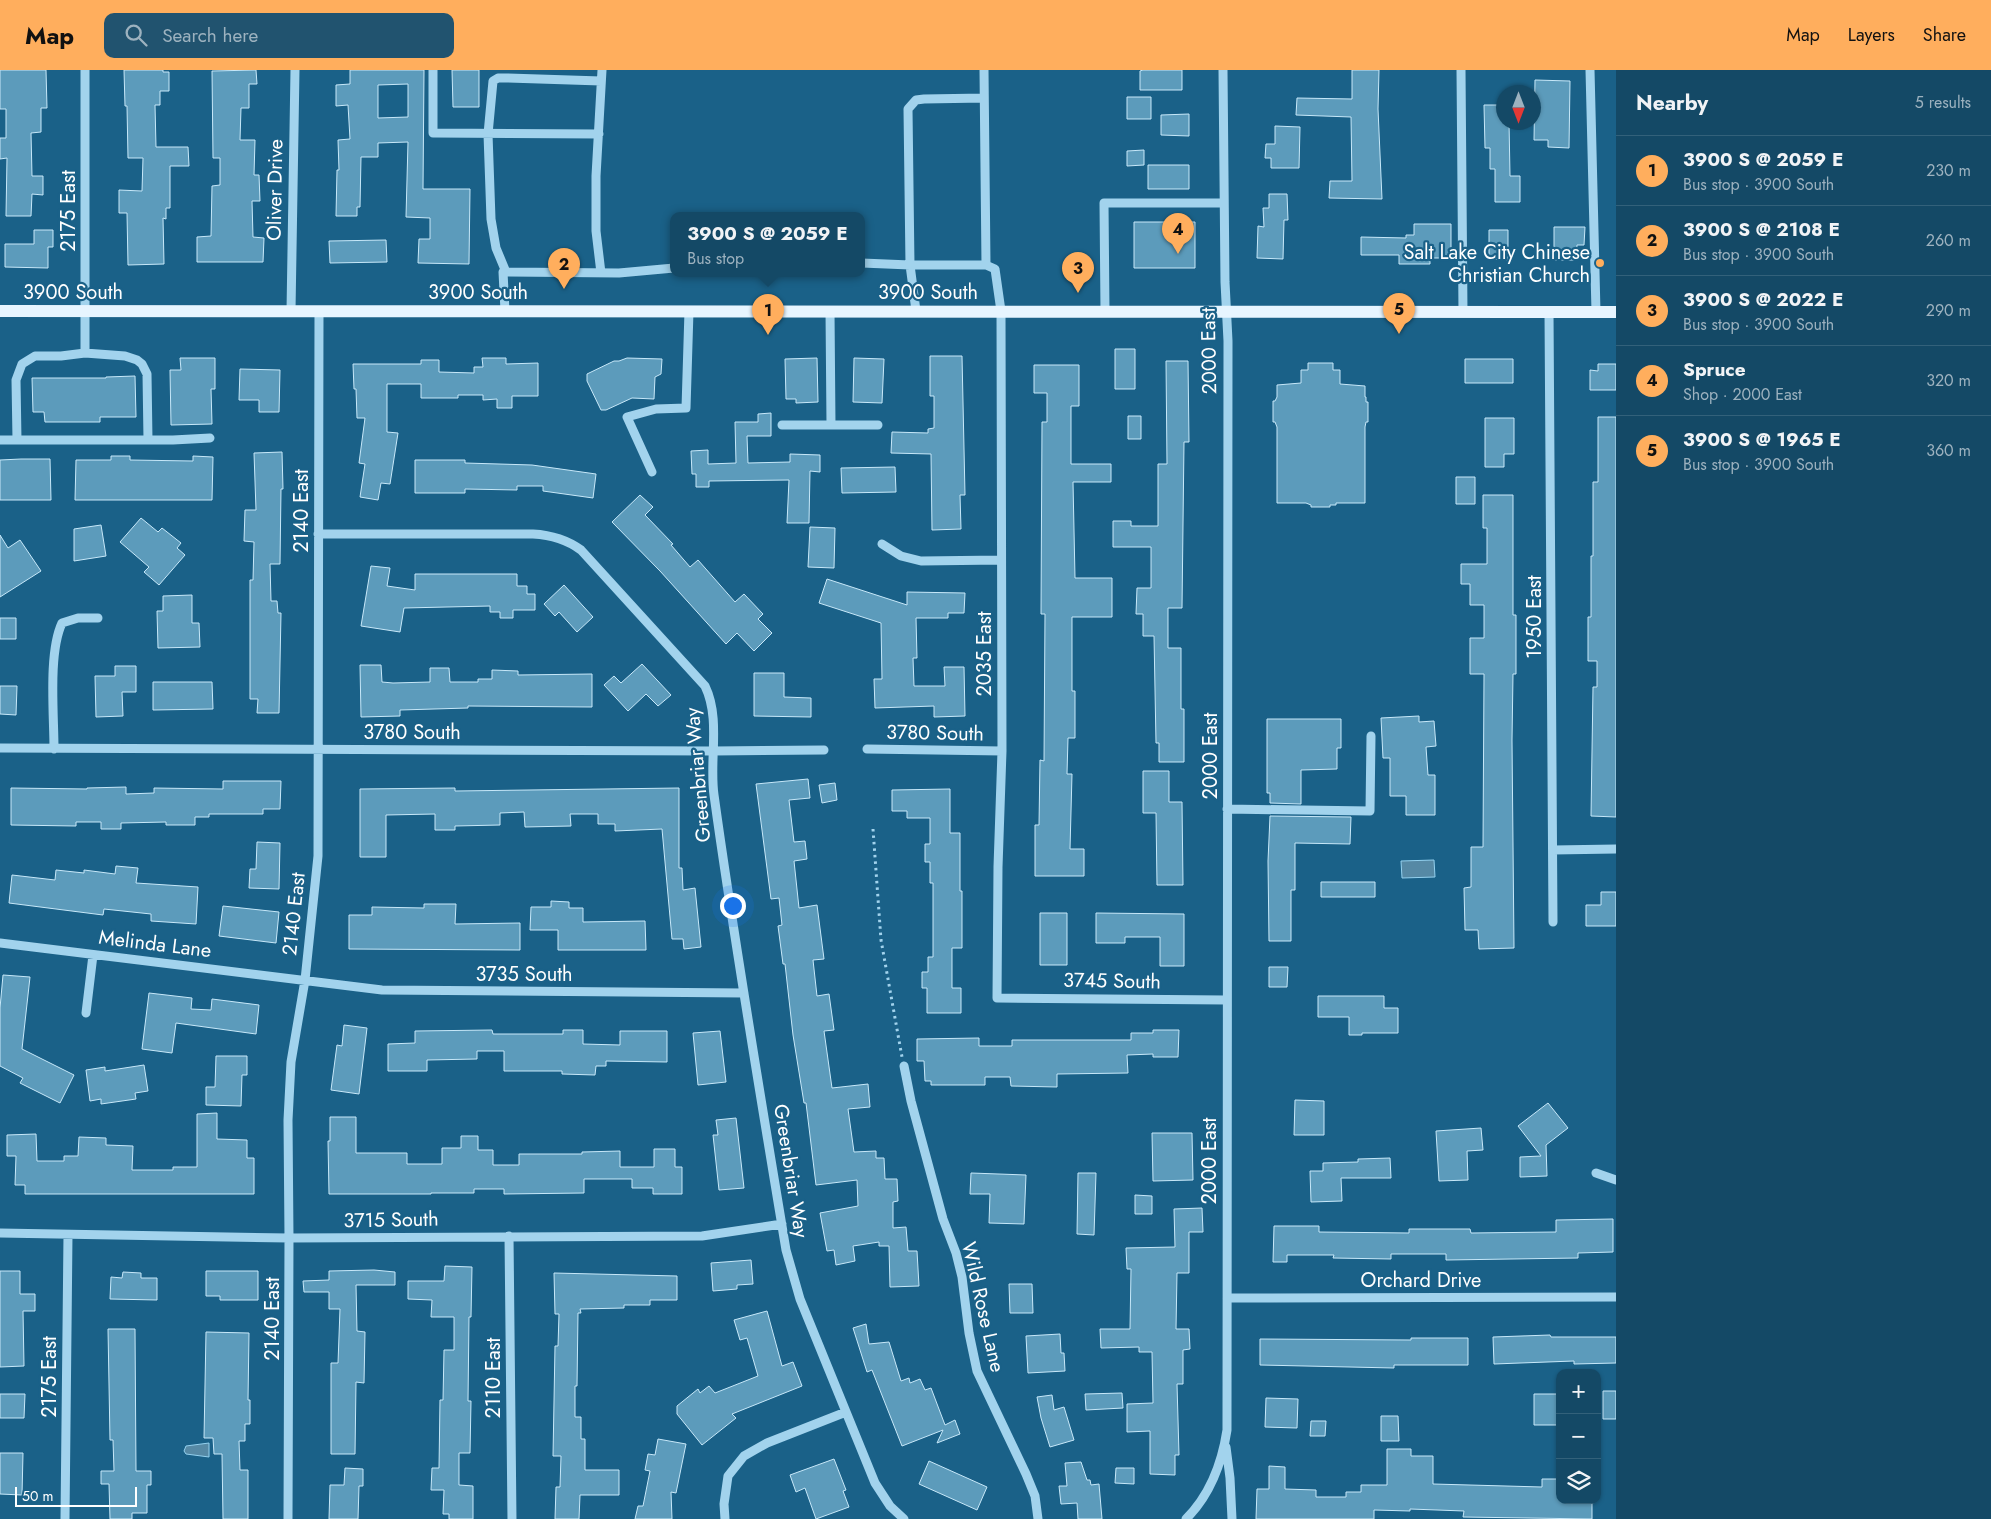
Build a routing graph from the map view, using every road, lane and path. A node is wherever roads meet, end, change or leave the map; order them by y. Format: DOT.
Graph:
graph roads {
  1 [pos="85,70"];
  2 [pos="295,70"];
  3 [pos="433,70"];
  4 [pos="602,70"];
  5 [pos="984,70"];
  6 [pos="1223,70"];
  7 [pos="1461,70"];
  8 [pos="1590,70"];
  9 [pos="601,81"];
  10 [pos="984,98"];
  11 [pos="488,134"];
  12 [pos="598,134"];
  13 [pos="1224,203"];
  14 [pos="865,263"];
  15 [pos="910,265"];
  16 [pos="986,265"];
  17 [pos="670,268"];
  18 [pos="506,272"];
  19 [pos="601,273"];
  20 [pos="0,311"];
  21 [pos="84,311"];
  22 [pos="291,311"];
  23 [pos="319,311"];
  24 [pos="505,311"];
  25 [pos="689,311"];
  26 [pos="830,311"];
  27 [pos="916,311"];
  28 [pos="1001,311"];
  29 [pos="1105,311"];
  30 [pos="1228,311"];
  31 [pos="1463,312"];
  32 [pos="1550,312"];
  33 [pos="1596,312"];
  34 [pos="1616,312"];
  35 [pos="85,353"];
  36 [pos="782,425"];
  37 [pos="831,425"];
  38 [pos="878,425"];
  39 [pos="210,438"];
  40 [pos="0,440"];
  41 [pos="17,440"];
  42 [pos="148,440"];
  43 [pos="652,472"];
  44 [pos="318,534"];
  45 [pos="882,544"];
  46 [pos="1001,560"];
  47 [pos="98,618"];
  48 [pos="1371,736"];
  49 [pos="0,748"];
  50 [pos="318,748"];
  51 [pos="54,749"];
  52 [pos="867,749"];
  53 [pos="824,750"];
  54 [pos="713,751"];
  55 [pos="1002,751"];
  56 [pos="1227,808"];
  57 [pos="873,830"];
  58 [pos="1616,849"];
  59 [pos="1553,850"];
  60 [pos="1553,922"];
  61 [pos="0,943"];
  62 [pos="93,955"];
  63 [pos="305,980"];
  64 [pos="744,993"];
  65 [pos="997,998"];
  66 [pos="1226,1000"];
  67 [pos="86,1013"];
  68 [pos="904,1066"];
  69 [pos="1596,1173"];
  70 [pos="1616,1180"];
  71 [pos="782,1224"];
  72 [pos="0,1233"];
  73 [pos="68,1235"];
  74 [pos="510,1236"];
  75 [pos="289,1238"];
  76 [pos="1616,1297"];
  77 [pos="1227,1298"];
  78 [pos="846,1412"];
  79 [pos="1225,1442"];
  80 [pos="66,1519"];
  81 [pos="288,1519"];
  82 [pos="512,1519"];
  83 [pos="725,1519"];
  84 [pos="904,1519"];
  85 [pos="1038,1519"];
  86 [pos="1186,1519"];
  87 [pos="1232,1519"];
  1 -- 21 [label="street, 2175 East"];
  2 -- 22 [label="street, Oliver Drive"];
  3 -- 11 [label="street"];
  4 -- 9 [label="street"];
  5 -- 10 [label="street"];
  6 -- 13 [label="street, 2000 East"];
  7 -- 31 [label="street"];
  8 -- 33 [label="street"];
  9 -- 11 [label="street"];
  9 -- 12 [label="street"];
  10 -- 15 [label="street"];
  10 -- 16 [label="street"];
  11 -- 12 [label="street"];
  11 -- 18 [label="street"];
  12 -- 19 [label="street"];
  13 -- 29 [label="street"];
  13 -- 30 [label="street, 2000 East"];
  14 -- 15 [label="street"];
  15 -- 16 [label="street"];
  15 -- 27 [label="street"];
  16 -- 28 [label="street, 2035 East"];
  17 -- 19 [label="street"];
  18 -- 19 [label="street"];
  18 -- 24 [label="street"];
  20 -- 21 [label="main road, 3900 South"];
  21 -- 22 [label="main road, 3900 South"];
  21 -- 35 [label="street, 2175 East"];
  22 -- 23 [label="main road, 3900 South"];
  23 -- 24 [label="main road, 3900 South"];
  23 -- 44 [label="street, 2140 East"];
  24 -- 25 [label="main road, 3900 South"];
  25 -- 26 [label="main road, 3900 South"];
  25 -- 43 [label="street"];
  26 -- 27 [label="main road, 3900 South"];
  26 -- 37 [label="street"];
  27 -- 28 [label="main road, 3900 South"];
  28 -- 29 [label="main road, 3900 South"];
  28 -- 46 [label="street, 2035 East"];
  29 -- 30 [label="main road, 3900 South"];
  30 -- 31 [label="main road, 3900 South"];
  30 -- 56 [label="street, 2000 East"];
  31 -- 32 [label="main road, 3900 South"];
  32 -- 33 [label="main road, 3900 South"];
  32 -- 59 [label="street, 1950 East"];
  33 -- 34 [label="main road, 3900 South"];
  35 -- 41 [label="street"];
  35 -- 42 [label="street"];
  36 -- 37 [label="street"];
  37 -- 38 [label="street"];
  39 -- 42 [label="street"];
  40 -- 41 [label="street"];
  41 -- 42 [label="street"];
  44 -- 50 [label="street, 2140 East"];
  44 -- 54 [label="street, Greenbriar Way"];
  45 -- 46 [label="street"];
  46 -- 55 [label="street, 2035 East"];
  47 -- 51 [label="street"];
  48 -- 56 [label="street"];
  49 -- 51 [label="street, 3780 South"];
  50 -- 51 [label="street, 3780 South"];
  50 -- 54 [label="street, 3780 South"];
  50 -- 63 [label="street, 2140 East"];
  52 -- 55 [label="street, 3780 South"];
  53 -- 54 [label="street, 3780 South"];
  54 -- 64 [label="street, Greenbriar Way"];
  55 -- 65 [label="street, 2035 East"];
  56 -- 66 [label="street, 2000 East"];
  57 -- 68 [label="path"];
  58 -- 59 [label="street"];
  59 -- 60 [label="street, 1950 East"];
  61 -- 62 [label="street, Melinda Lane"];
  62 -- 63 [label="street, Melinda Lane"];
  62 -- 67 [label="street"];
  63 -- 64 [label="street, 3735 South"];
  63 -- 75 [label="street, 2140 East"];
  64 -- 71 [label="street, Greenbriar Way"];
  65 -- 66 [label="street, 3745 South"];
  66 -- 77 [label="street, 2000 East"];
  68 -- 85 [label="street, Wild Rose Lane"];
  69 -- 70 [label="street"];
  71 -- 74 [label="street, 3715 South"];
  71 -- 78 [label="street, Greenbriar Way"];
  72 -- 73 [label="street, 3715 South"];
  73 -- 75 [label="street, 3715 South"];
  73 -- 80 [label="street, 2175 East"];
  74 -- 75 [label="street, 3715 South"];
  74 -- 82 [label="street, 2110 East"];
  75 -- 81 [label="street, 2140 East"];
  76 -- 77 [label="street, Orchard Drive"];
  77 -- 79 [label="street, 2000 East"];
  78 -- 83 [label="street"];
  78 -- 84 [label="street, Greenbriar Way"];
  79 -- 86 [label="street, 2000 East"];
  79 -- 87 [label="street, 2000 East"];
}
